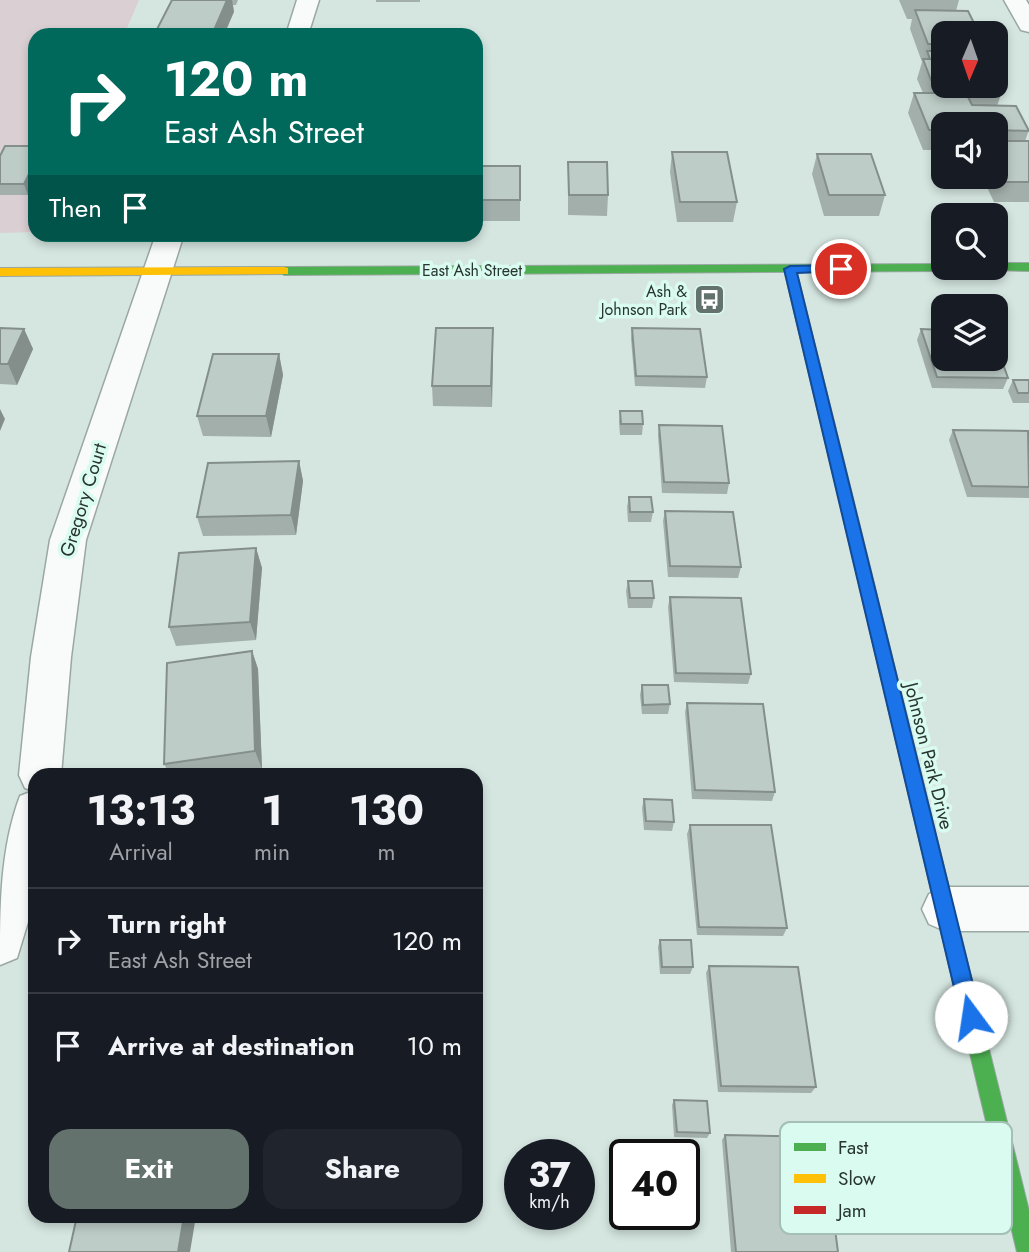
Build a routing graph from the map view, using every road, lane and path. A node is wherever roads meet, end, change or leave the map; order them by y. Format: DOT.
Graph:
graph roads {
  1 [pos="307,0"];
  2 [pos="1015,0"];
  3 [pos="1029,25"];
  4 [pos="299,28"];
  5 [pos="167,242"];
  6 [pos="1008,267"];
  7 [pos="1029,267"];
  8 [pos="931,268"];
  9 [pos="790,269"];
  10 [pos="157,271"];
  11 [pos="0,272"];
  12 [pos="41,768"];
  13 [pos="28,844"];
  14 [pos="945,909"];
  15 [pos="1029,909"];
  16 [pos="0,942"];
  17 [pos="997,1122"];
  18 [pos="1012,1186"];
  19 [pos="1028,1252"];
  1 -- 4 [label="street"];
  2 -- 3 [label="street"];
  5 -- 10 [label="street, Gregory Court"];
  6 -- 7 [label="street"];
  8 -- 9 [label="street, East Ash Street"];
  9 -- 10 [label="street, East Ash Street"];
  9 -- 14 [label="street, Johnson Park Drive"];
  10 -- 11 [label="street, East Ash Street"];
  10 -- 12 [label="street, Gregory Court"];
  13 -- 16 [label="street"];
  14 -- 15 [label="street"];
  14 -- 17 [label="street, Johnson Park Drive"];
  18 -- 19 [label="street, Johnson Park Drive"];
}
